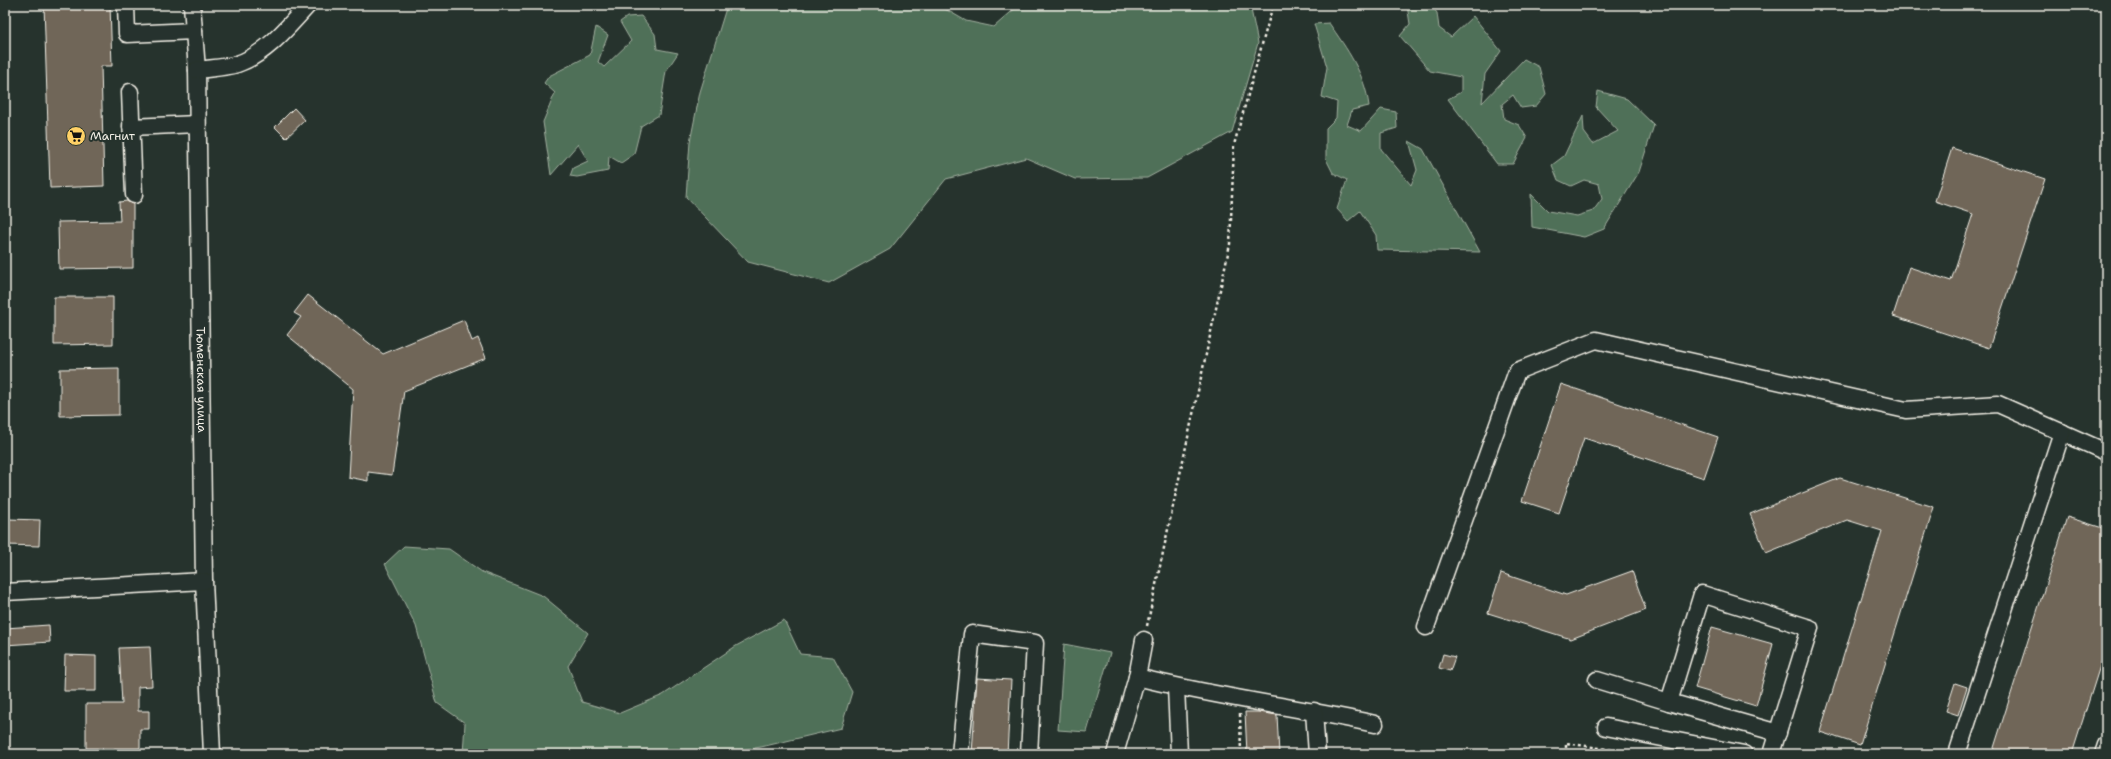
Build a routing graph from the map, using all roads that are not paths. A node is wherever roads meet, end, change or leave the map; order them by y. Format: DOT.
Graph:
graph roads {
  1 [pos="126,5"];
  2 [pos="192,5"];
  3 [pos="308,5"];
  4 [pos="194,31"];
  5 [pos="197,70"];
  6 [pos="130,92"];
  7 [pos="197,124"];
  8 [pos="131,127"];
  9 [pos="134,195"];
  10 [pos="2062,432"];
  11 [pos="2106,452"];
  12 [pos="204,581"];
  13 [pos="5,592"];
  14 [pos="1426,627"];
  15 [pos="1144,640"];
  16 [pos="1137,677"];
  17 [pos="1597,680"];
  18 [pos="1176,687"];
  19 [pos="1669,702"];
  20 [pos="1314,711"];
  21 [pos="1375,724"];
  22 [pos="1606,727"];
  23 [pos="1778,733"];
  24 [pos="2106,745"];
  25 [pos="212,754"];
  26 [pos="960,754"];
  27 [pos="1029,754"];
  28 [pos="1115,754"];
  29 [pos="1178,754"];
  30 [pos="1317,754"];
  31 [pos="1744,754"];
  32 [pos="1771,754"];
  33 [pos="1957,754"];
  34 [pos="2103,754"];
  1 -- 4 [label="street"];
  2 -- 4 [label="street, Тюменская улица"];
  3 -- 5 [label="street"];
  4 -- 5 [label="street, Тюменская улица"];
  5 -- 7 [label="street, Тюменская улица"];
  6 -- 8 [label="street"];
  7 -- 8 [label="street"];
  7 -- 12 [label="street, Тюменская улица"];
  8 -- 9 [label="street"];
  10 -- 11 [label="street"];
  10 -- 14 [label="street"];
  10 -- 33 [label="street"];
  12 -- 13 [label="street"];
  12 -- 25 [label="street, Тюменская улица"];
  15 -- 16 [label="street"];
  16 -- 18 [label="street"];
  16 -- 28 [label="street"];
  17 -- 19 [label="street"];
  18 -- 20 [label="street"];
  18 -- 29 [label="street"];
  19 -- 23 [label="street"];
  19 -- 23 [label="street"];
  20 -- 21 [label="street"];
  20 -- 30 [label="street"];
  22 -- 31 [label="street"];
  23 -- 32 [label="street"];
  24 -- 34 [label="street"];
  26 -- 27 [label="street"];
}
